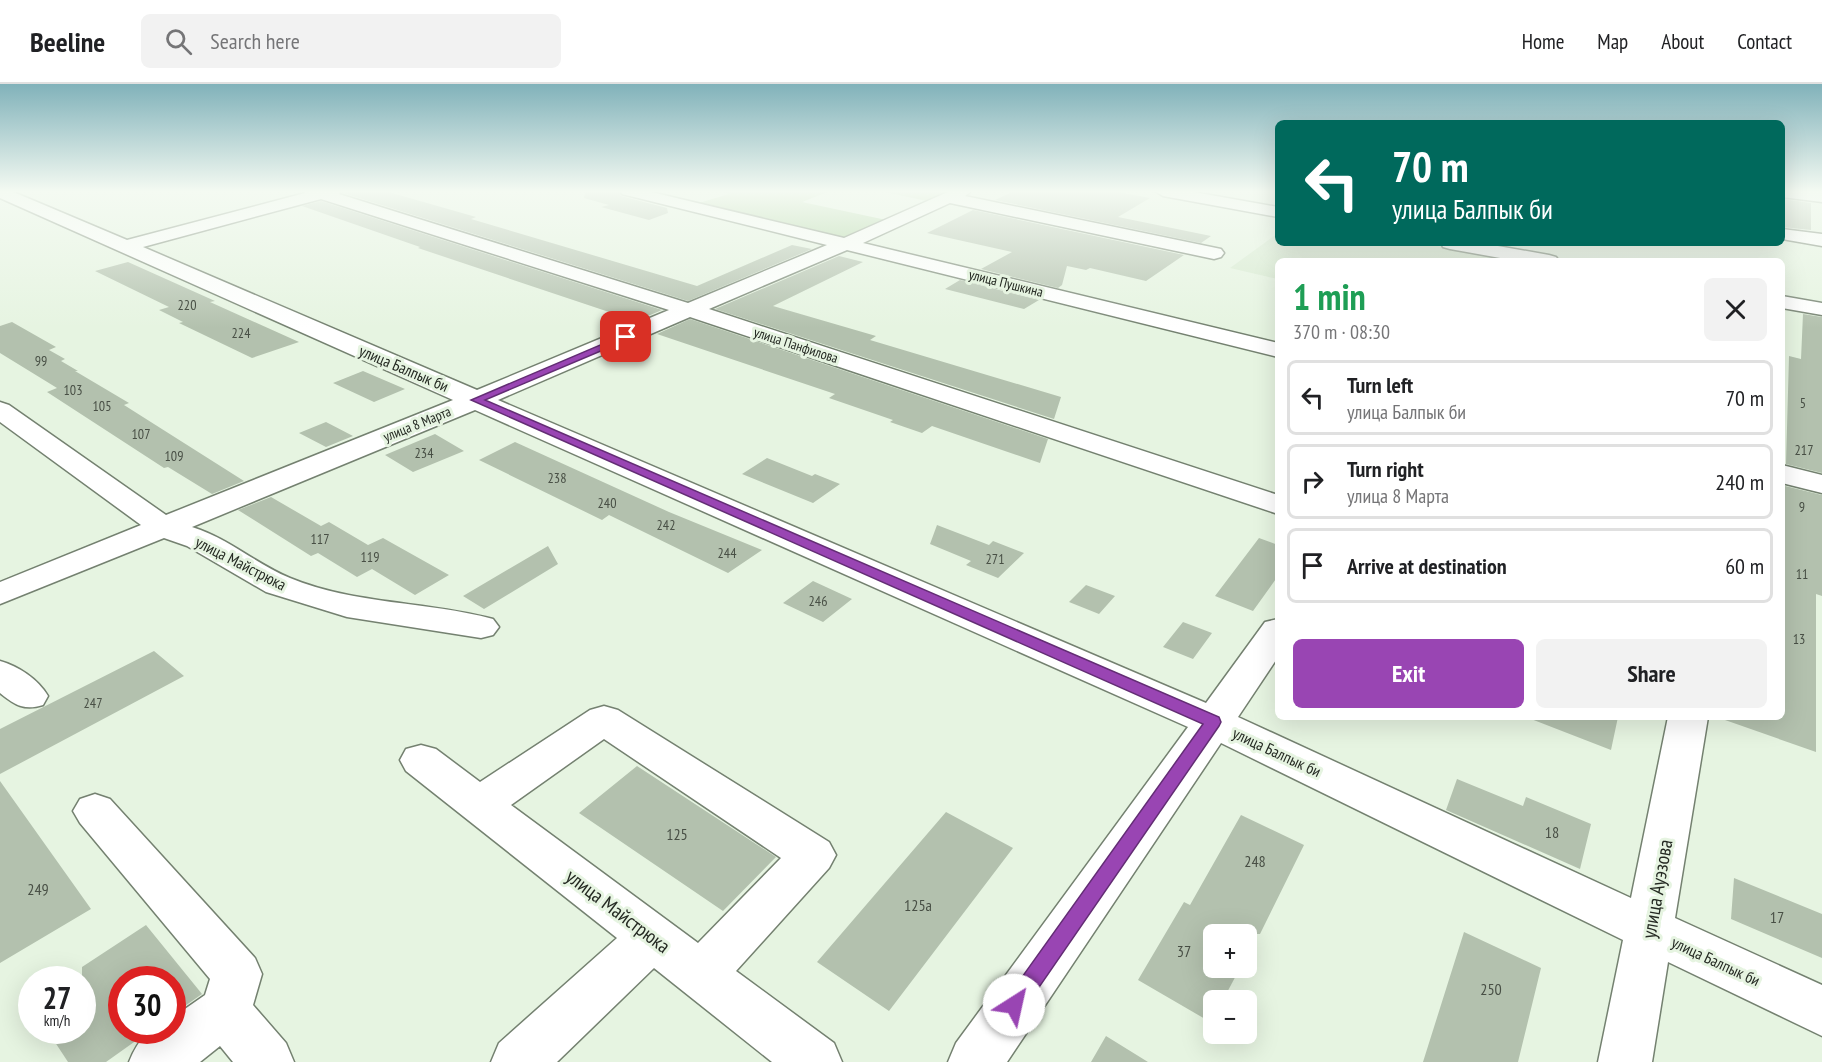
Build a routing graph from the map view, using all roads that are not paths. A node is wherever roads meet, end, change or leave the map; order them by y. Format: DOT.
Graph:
graph roads {
  1 [pos="99,237"];
  2 [pos="160,237"];
  3 [pos="461,237"];
  4 [pos="821,237"];
  5 [pos="862,237"];
  6 [pos="1142,237"];
  7 [pos="1800,237"];
  8 [pos="1822,240"];
  9 [pos="848,243"];
  10 [pos="1470,246"];
  11 [pos="123,247"];
  12 [pos="1214,253"];
  13 [pos="1538,256"];
  14 [pos="1785,303"];
  15 [pos="1822,309"];
  16 [pos="690,310"];
  17 [pos="1275,349"];
  18 [pos="476,400"];
  19 [pos="0,410"];
  20 [pos="1785,475"];
  21 [pos="1822,484"];
  22 [pos="1275,504"];
  23 [pos="164,528"];
  24 [pos="0,594"];
  25 [pos="481,627"];
  26 [pos="1275,634"];
  27 [pos="1687,720"];
  28 [pos="1213,722"];
  29 [pos="421,760"];
  30 [pos="479,804"];
  31 [pos="95,811"];
  32 [pos="1649,929"];
  33 [pos="653,938"];
  34 [pos="701,974"];
  35 [pos="225,1011"];
  36 [pos="1822,1011"];
  37 [pos="156,1062"];
  38 [pos="267,1062"];
  39 [pos="518,1062"];
  40 [pos="815,1062"];
  41 [pos="975,1062"];
  42 [pos="1625,1062"];
  1 -- 11 [label="street, улица Балпык би"];
  2 -- 11 [label="street"];
  3 -- 16 [label="street, улица Панфилова"];
  4 -- 9 [label="street, улица Пушкина"];
  5 -- 9 [label="street, улица 8 Марта"];
  6 -- 12 [label="street"];
  7 -- 8 [label="street"];
  9 -- 16 [label="street, улица 8 Марта"];
  9 -- 17 [label="street, улица Пушкина"];
  10 -- 13 [label="street"];
  11 -- 18 [label="street, улица Балпык би"];
  14 -- 15 [label="street"];
  16 -- 18 [label="street, улица 8 Марта"];
  16 -- 22 [label="street, улица Панфилова"];
  18 -- 23 [label="street, улица 8 Марта"];
  18 -- 28 [label="street, улица Балпык би"];
  19 -- 23 [label="street, улица Майстрюка"];
  20 -- 21 [label="street"];
  23 -- 24 [label="street, улица 8 Марта"];
  23 -- 25 [label="street, улица Майстрюка"];
  26 -- 28 [label="street"];
  27 -- 32 [label="street, улица Ауэзова"];
  28 -- 32 [label="street, улица Балпык би"];
  28 -- 41 [label="street"];
  29 -- 30 [label="street, улица Майстрюка"];
  30 -- 33 [label="street, улица Майстрюка"];
  30 -- 34 [label="street"];
  31 -- 35 [label="street"];
  32 -- 36 [label="street, улица Балпык би"];
  32 -- 42 [label="street, улица Ауэзова"];
  33 -- 34 [label="street, улица Майстрюка"];
  33 -- 39 [label="street"];
  34 -- 40 [label="street, улица Майстрюка"];
  35 -- 37 [label="street"];
  35 -- 38 [label="street"];
}
